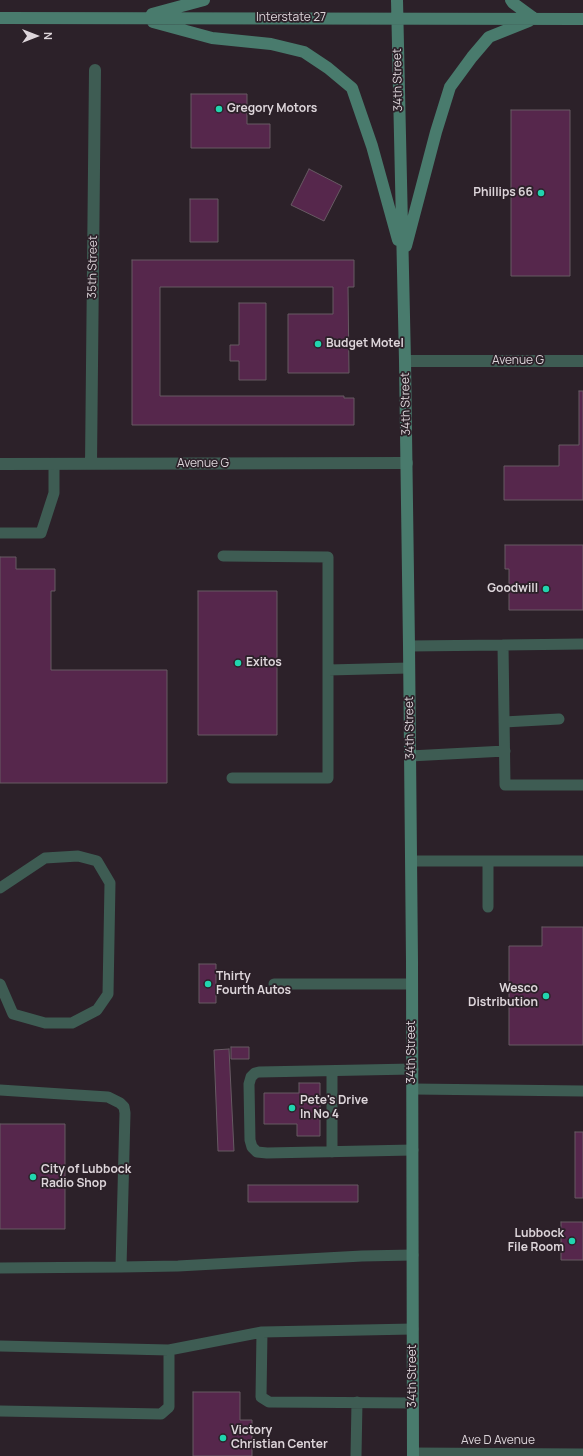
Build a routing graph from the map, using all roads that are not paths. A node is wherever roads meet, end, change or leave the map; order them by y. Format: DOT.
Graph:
graph roads {
  1 [pos="204,0"];
  2 [pos="397,0"];
  3 [pos="511,0"];
  4 [pos="0,18"];
  5 [pos="136,18"];
  6 [pos="397,18"];
  7 [pos="535,19"];
  8 [pos="583,19"];
  9 [pos="95,70"];
  10 [pos="403,259"];
  11 [pos="405,361"];
  12 [pos="583,361"];
  13 [pos="406,463"];
  14 [pos="0,464"];
  15 [pos="54,464"];
  16 [pos="91,464"];
  17 [pos="0,533"];
  18 [pos="223,556"];
  19 [pos="583,644"];
  20 [pos="503,645"];
  21 [pos="409,646"];
  22 [pos="409,668"];
  23 [pos="328,670"];
  24 [pos="559,719"];
  25 [pos="504,722"];
  26 [pos="505,751"];
  27 [pos="410,756"];
  28 [pos="232,778"];
  29 [pos="583,785"];
  30 [pos="411,861"];
  31 [pos="488,861"];
  32 [pos="583,861"];
  33 [pos="0,888"];
  34 [pos="488,907"];
  35 [pos="0,984"];
  36 [pos="274,984"];
  37 [pos="412,984"];
  38 [pos="412,1069"];
  39 [pos="332,1071"];
  40 [pos="412,1089"];
  41 [pos="0,1090"];
  42 [pos="583,1091"];
  43 [pos="412,1150"];
  44 [pos="332,1152"];
  45 [pos="412,1255"];
  46 [pos="121,1267"];
  47 [pos="0,1268"];
  48 [pos="413,1329"];
  49 [pos="262,1332"];
  50 [pos="0,1346"];
  51 [pos="169,1350"];
  52 [pos="357,1402"];
  53 [pos="413,1402"];
  54 [pos="0,1411"];
  55 [pos="583,1454"];
  56 [pos="413,1455"];
  57 [pos="356,1456"];
  1 -- 5 [label="main road"];
  2 -- 6 [label="main road, 34th Street"];
  3 -- 7 [label="main road"];
  4 -- 5 [label="main road, Interstate 27"];
  5 -- 6 [label="main road, Interstate 27"];
  5 -- 10 [label="main road"];
  6 -- 7 [label="main road, Interstate 27"];
  6 -- 10 [label="main road, 34th Street"];
  7 -- 8 [label="main road, Interstate 27"];
  7 -- 10 [label="main road"];
  9 -- 16 [label="street, 35th Street"];
  10 -- 11 [label="main road, 34th Street"];
  11 -- 12 [label="street, Avenue G"];
  11 -- 13 [label="main road, 34th Street"];
  13 -- 16 [label="street, Avenue G"];
  13 -- 21 [label="main road, 34th Street"];
  14 -- 15 [label="street, Avenue G"];
  15 -- 16 [label="street, Avenue G"];
  15 -- 17 [label="lane"];
  18 -- 23 [label="lane"];
  19 -- 20 [label="lane"];
  20 -- 21 [label="lane"];
  20 -- 25 [label="lane"];
  21 -- 22 [label="main road, 34th Street"];
  22 -- 23 [label="lane"];
  22 -- 27 [label="main road, 34th Street"];
  23 -- 28 [label="lane"];
  24 -- 25 [label="lane"];
  25 -- 26 [label="lane"];
  26 -- 27 [label="lane"];
  26 -- 29 [label="lane"];
  27 -- 30 [label="main road, 34th Street"];
  30 -- 31 [label="lane"];
  30 -- 37 [label="main road, 34th Street"];
  31 -- 32 [label="lane"];
  31 -- 34 [label="lane"];
  33 -- 35 [label="lane"];
  36 -- 37 [label="lane"];
  37 -- 38 [label="main road, 34th Street"];
  38 -- 39 [label="lane"];
  38 -- 40 [label="main road, 34th Street"];
  39 -- 44 [label="lane"];
  39 -- 44 [label="lane"];
  40 -- 42 [label="lane"];
  40 -- 43 [label="main road, 34th Street"];
  41 -- 46 [label="lane"];
  43 -- 44 [label="lane"];
  43 -- 45 [label="main road, 34th Street"];
  45 -- 46 [label="lane"];
  45 -- 48 [label="main road, 34th Street"];
  46 -- 47 [label="lane"];
  48 -- 49 [label="lane"];
  48 -- 53 [label="main road, 34th Street"];
  49 -- 51 [label="lane"];
  49 -- 52 [label="lane"];
  50 -- 51 [label="lane"];
  51 -- 54 [label="lane"];
  52 -- 53 [label="lane"];
  52 -- 57 [label="lane"];
  53 -- 56 [label="main road, 34th Street"];
  55 -- 56 [label="lane, Ave D Avenue"];
}
